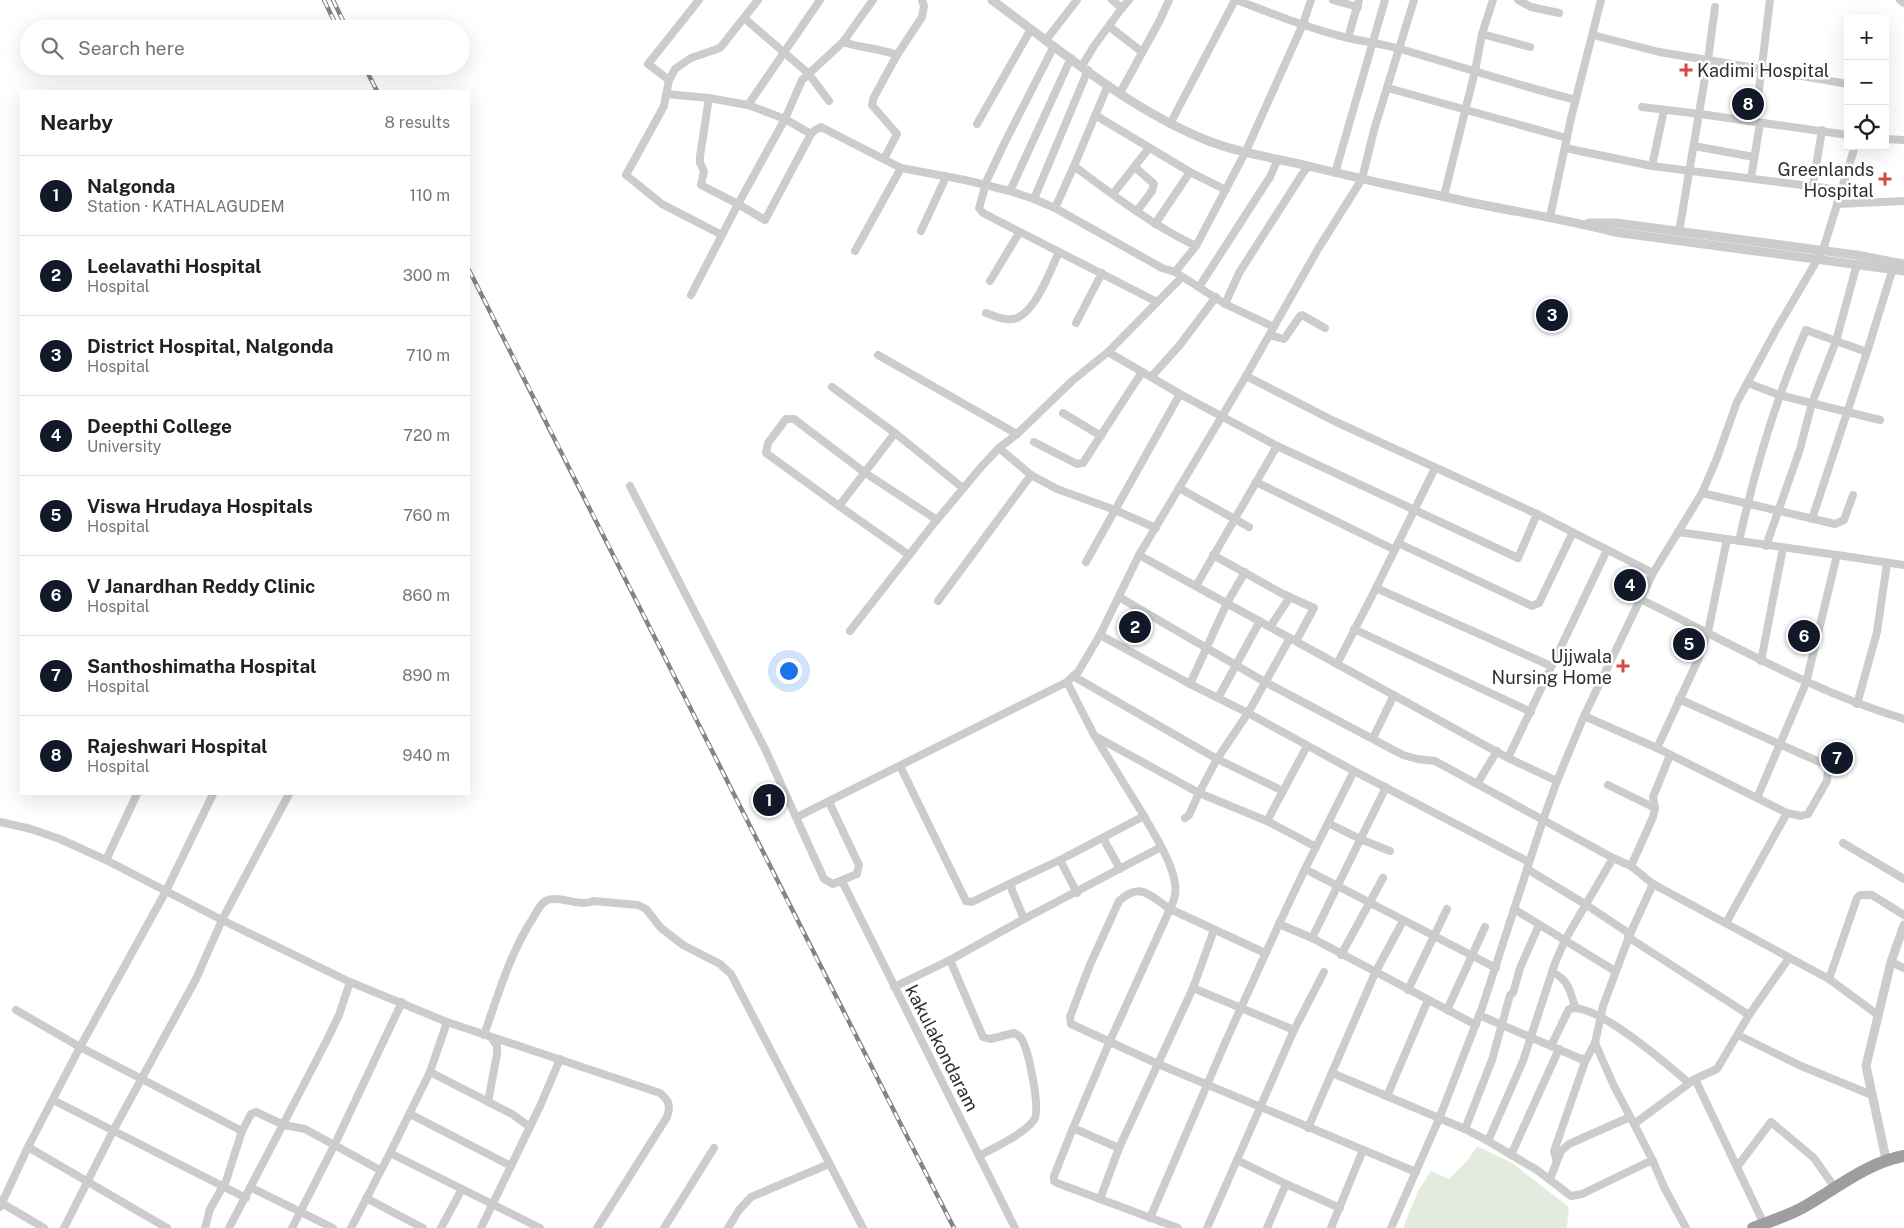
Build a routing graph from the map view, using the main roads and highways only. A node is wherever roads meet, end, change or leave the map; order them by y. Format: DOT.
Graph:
graph roads {
  1 [pos="1904,1156"];
  2 [pos="1758,1226"];
  1 -- 2 [label="highway"];
}
